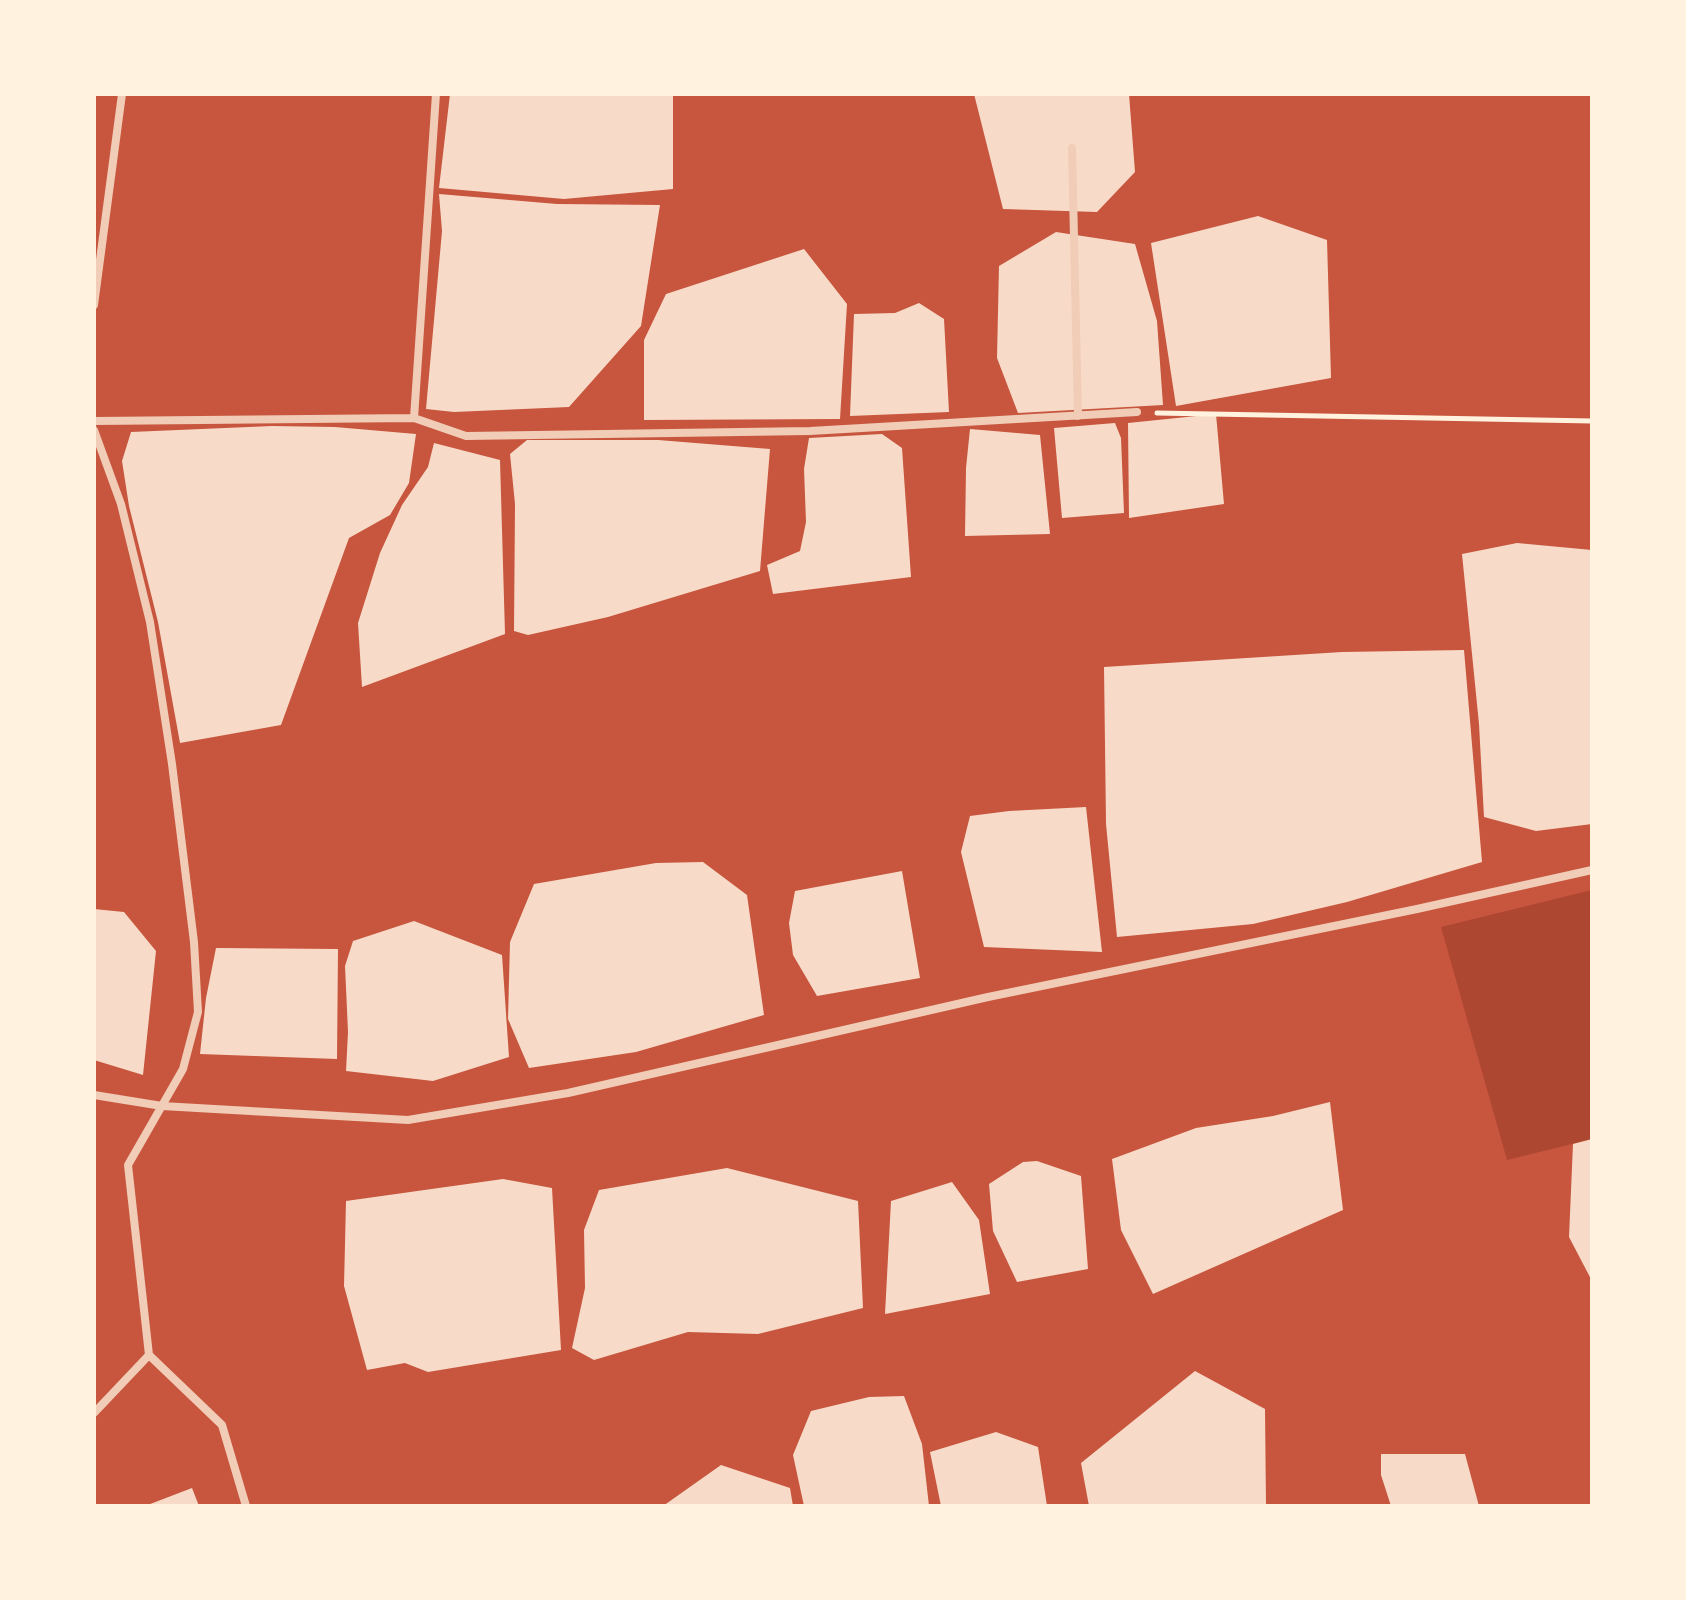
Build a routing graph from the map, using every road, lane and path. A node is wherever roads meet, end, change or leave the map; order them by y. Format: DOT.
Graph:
graph roads {
  1 [pos="122,94"];
  2 [pos="436,94"];
  3 [pos="1072,148"];
  4 [pos="94,305"];
  5 [pos="1137,412"];
  6 [pos="1078,416"];
  7 [pos="414,418"];
  8 [pos="94,421"];
  9 [pos="1592,421"];
  10 [pos="94,430"];
  11 [pos="1592,870"];
  12 [pos="94,1095"];
  13 [pos="162,1106"];
  14 [pos="149,1355"];
  15 [pos="94,1413"];
  16 [pos="246,1506"];
  1 -- 4 [label="street"];
  2 -- 7 [label="street"];
  3 -- 6 [label="street"];
  5 -- 6 [label="street"];
  5 -- 9 [label="path"];
  6 -- 7 [label="street"];
  7 -- 8 [label="street"];
  10 -- 13 [label="street"];
  11 -- 13 [label="street"];
  12 -- 13 [label="street"];
  13 -- 14 [label="street"];
  14 -- 15 [label="street"];
  14 -- 16 [label="street"];
}
